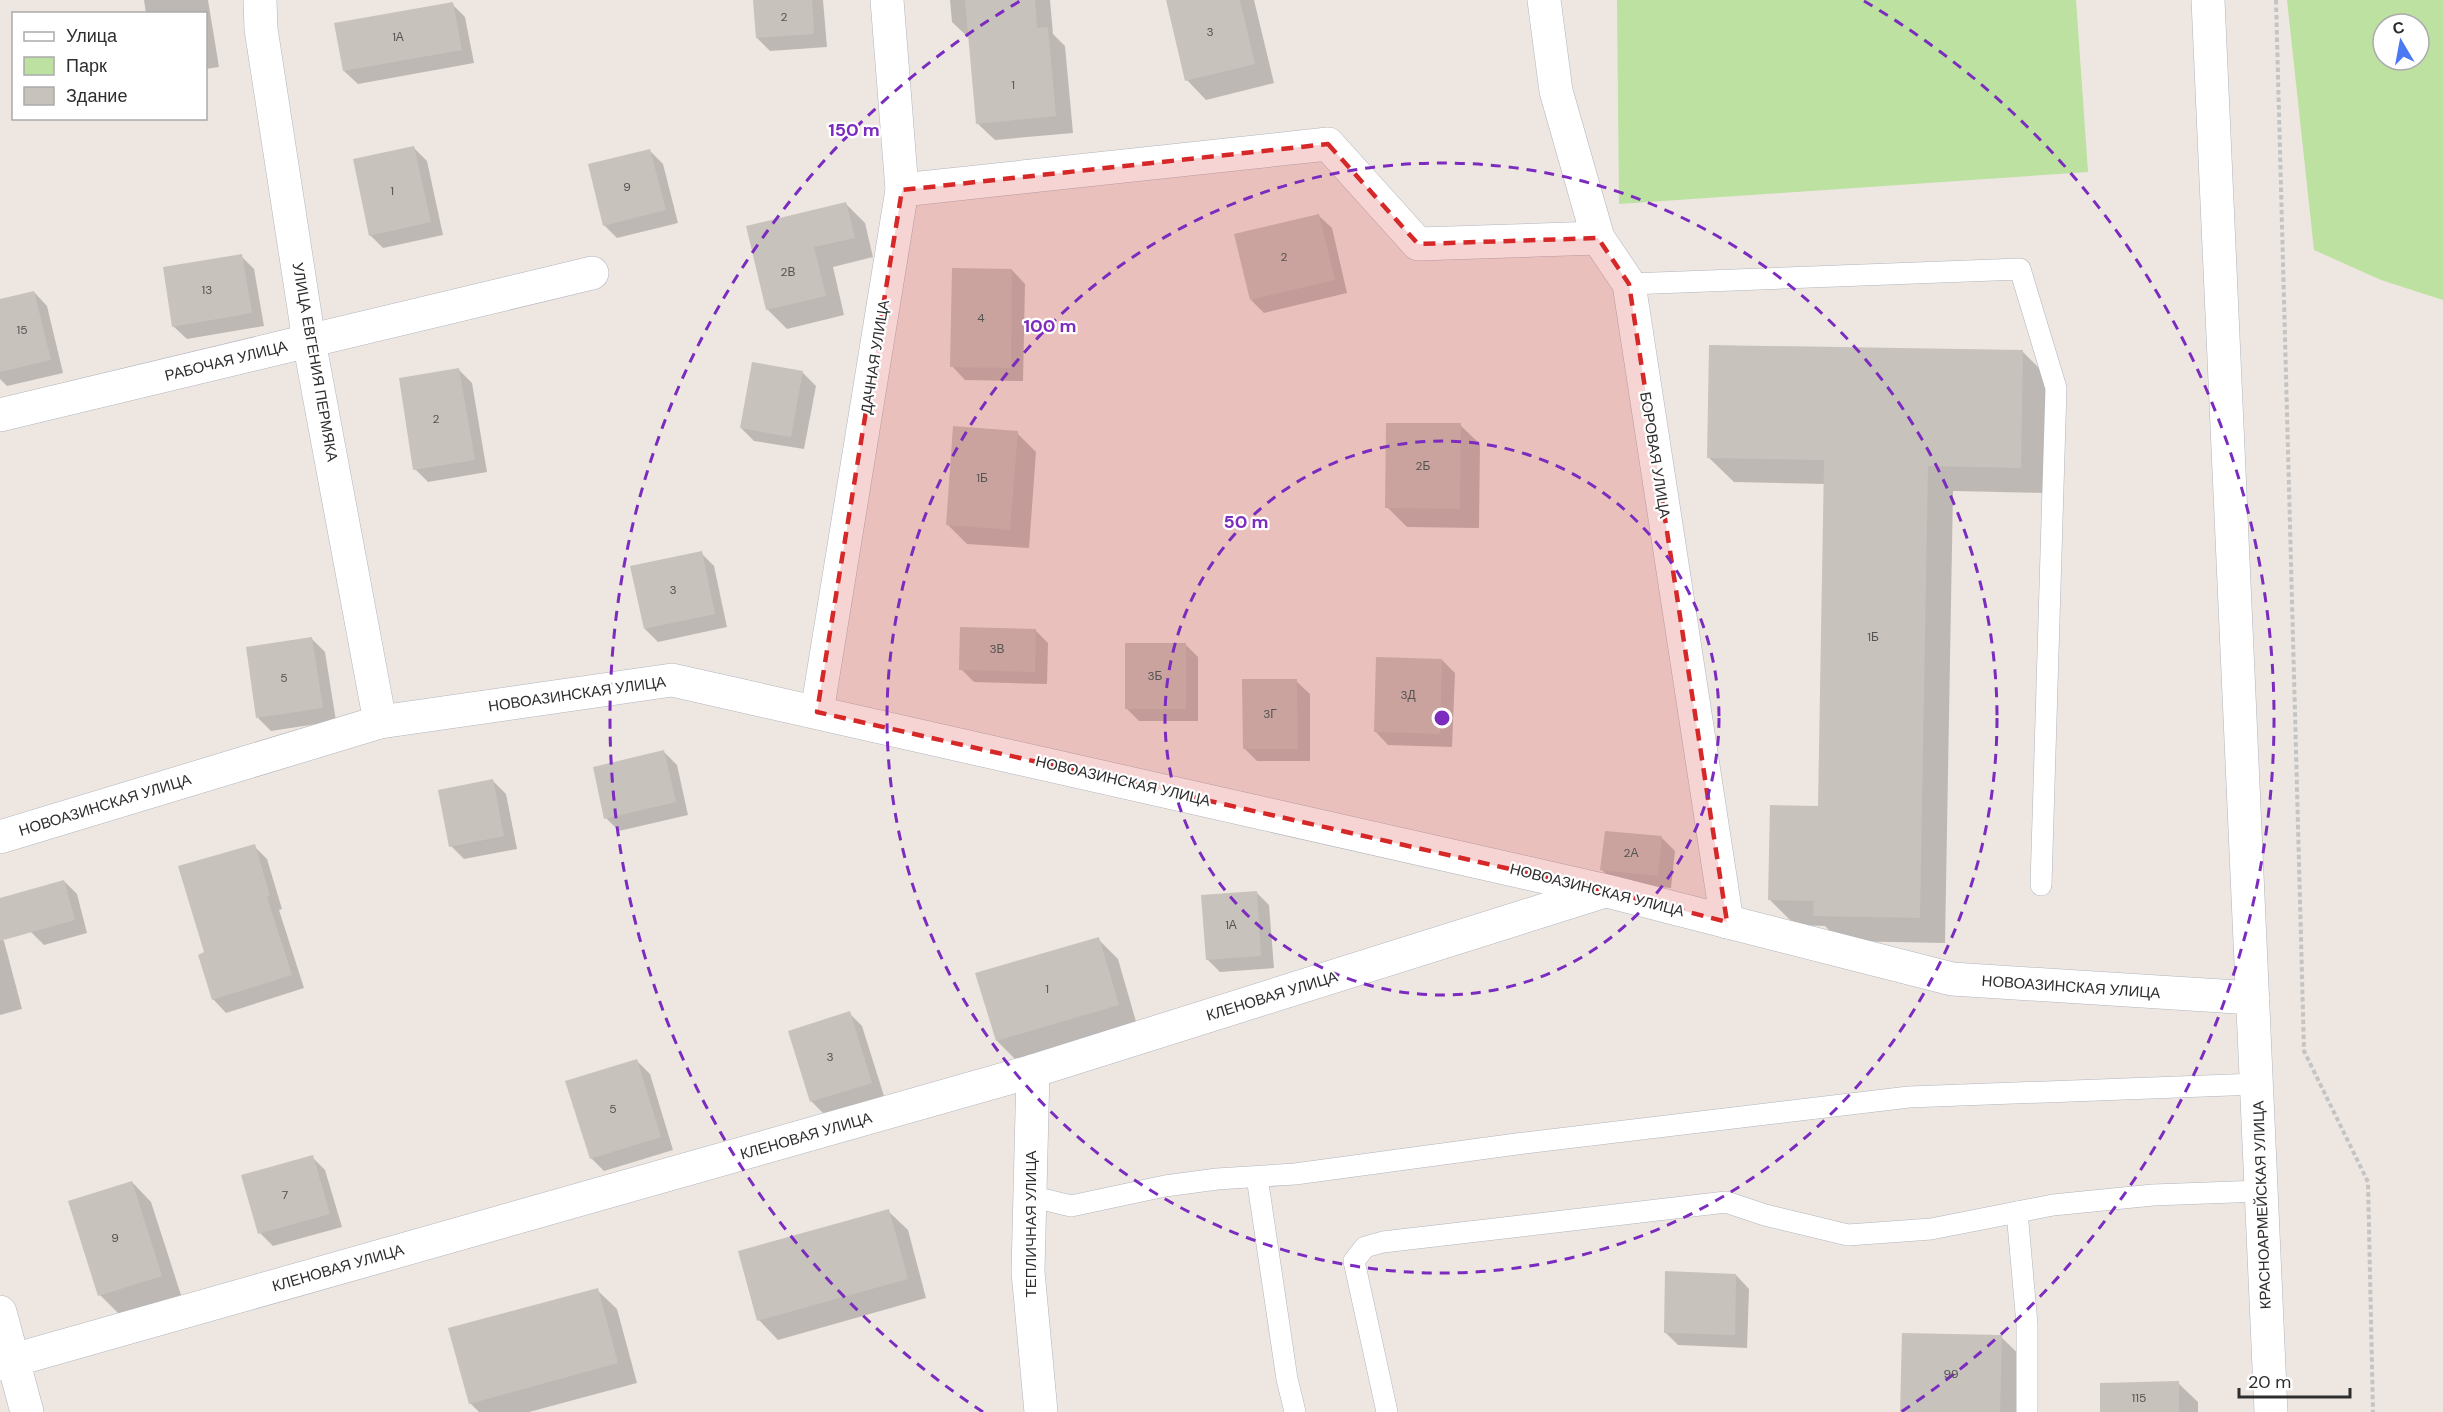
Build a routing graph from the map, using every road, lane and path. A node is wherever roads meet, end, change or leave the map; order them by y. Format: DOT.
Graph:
graph roads {
  1 [pos="260,0"];
  2 [pos="887,0"];
  3 [pos="1544,0"];
  4 [pos="2208,0"];
  5 [pos="2276,0"];
  6 [pos="902,190"];
  7 [pos="1598,238"];
  8 [pos="592,273"];
  9 [pos="1629,284"];
  10 [pos="309,341"];
  11 [pos="0,415"];
  12 [pos="817,712"];
  13 [pos="380,722"];
  14 [pos="0,837"];
  15 [pos="2041,885"];
  16 [pos="1607,891"];
  17 [pos="1727,922"];
  18 [pos="2253,998"];
  19 [pos="1033,1071"];
  20 [pos="2257,1084"];
  21 [pos="1257,1177"];
  22 [pos="2261,1191"];
  23 [pos="1030,1196"];
  24 [pos="2017,1212"];
  25 [pos="0,1312"];
  26 [pos="7,1362"];
  27 [pos="27,1412"];
  28 [pos="1041,1412"];
  29 [pos="1295,1412"];
  30 [pos="1387,1412"];
  31 [pos="2027,1412"];
  32 [pos="2271,1412"];
  33 [pos="2373,1412"];
  1 -- 10 [label="street, УЛИЦА ЕВГЕНИЯ ПЕРМЯКА"];
  2 -- 6 [label="street, ДАЧНАЯ УЛИЦА"];
  3 -- 7 [label="street, БОРОВАЯ УЛИЦА"];
  4 -- 18 [label="street, КРАСНОАРМЕЙСКАЯ УЛИЦА"];
  5 -- 33 [label="path"];
  6 -- 7 [label="street"];
  6 -- 12 [label="street, ДАЧНАЯ УЛИЦА"];
  7 -- 9 [label="street, БОРОВАЯ УЛИЦА"];
  8 -- 10 [label="street, РАБОЧАЯ УЛИЦА"];
  9 -- 15 [label="lane"];
  9 -- 17 [label="street, БОРОВАЯ УЛИЦА"];
  10 -- 11 [label="street, РАБОЧАЯ УЛИЦА"];
  10 -- 13 [label="street, УЛИЦА ЕВГЕНИЯ ПЕРМЯКА"];
  12 -- 13 [label="street, НОВОАЗИНСКАЯ УЛИЦА"];
  12 -- 16 [label="street, НОВОАЗИНСКАЯ УЛИЦА"];
  13 -- 14 [label="street, НОВОАЗИНСКАЯ УЛИЦА"];
  16 -- 17 [label="street, НОВОАЗИНСКАЯ УЛИЦА"];
  16 -- 19 [label="street, КЛЕНОВАЯ УЛИЦА"];
  17 -- 18 [label="street, НОВОАЗИНСКАЯ УЛИЦА"];
  18 -- 20 [label="street, КРАСНОАРМЕЙСКАЯ УЛИЦА"];
  19 -- 23 [label="street, ТЕПЛИЧНАЯ УЛИЦА"];
  19 -- 26 [label="street, КЛЕНОВАЯ УЛИЦА"];
  20 -- 21 [label="lane"];
  20 -- 22 [label="street, КРАСНОАРМЕЙСКАЯ УЛИЦА"];
  21 -- 23 [label="lane"];
  21 -- 29 [label="lane"];
  22 -- 24 [label="lane"];
  22 -- 32 [label="street, КРАСНОАРМЕЙСКАЯ УЛИЦА"];
  23 -- 28 [label="street, ТЕПЛИЧНАЯ УЛИЦА"];
  24 -- 30 [label="lane"];
  24 -- 31 [label="lane"];
  25 -- 26 [label="street"];
  26 -- 27 [label="street"];
}
